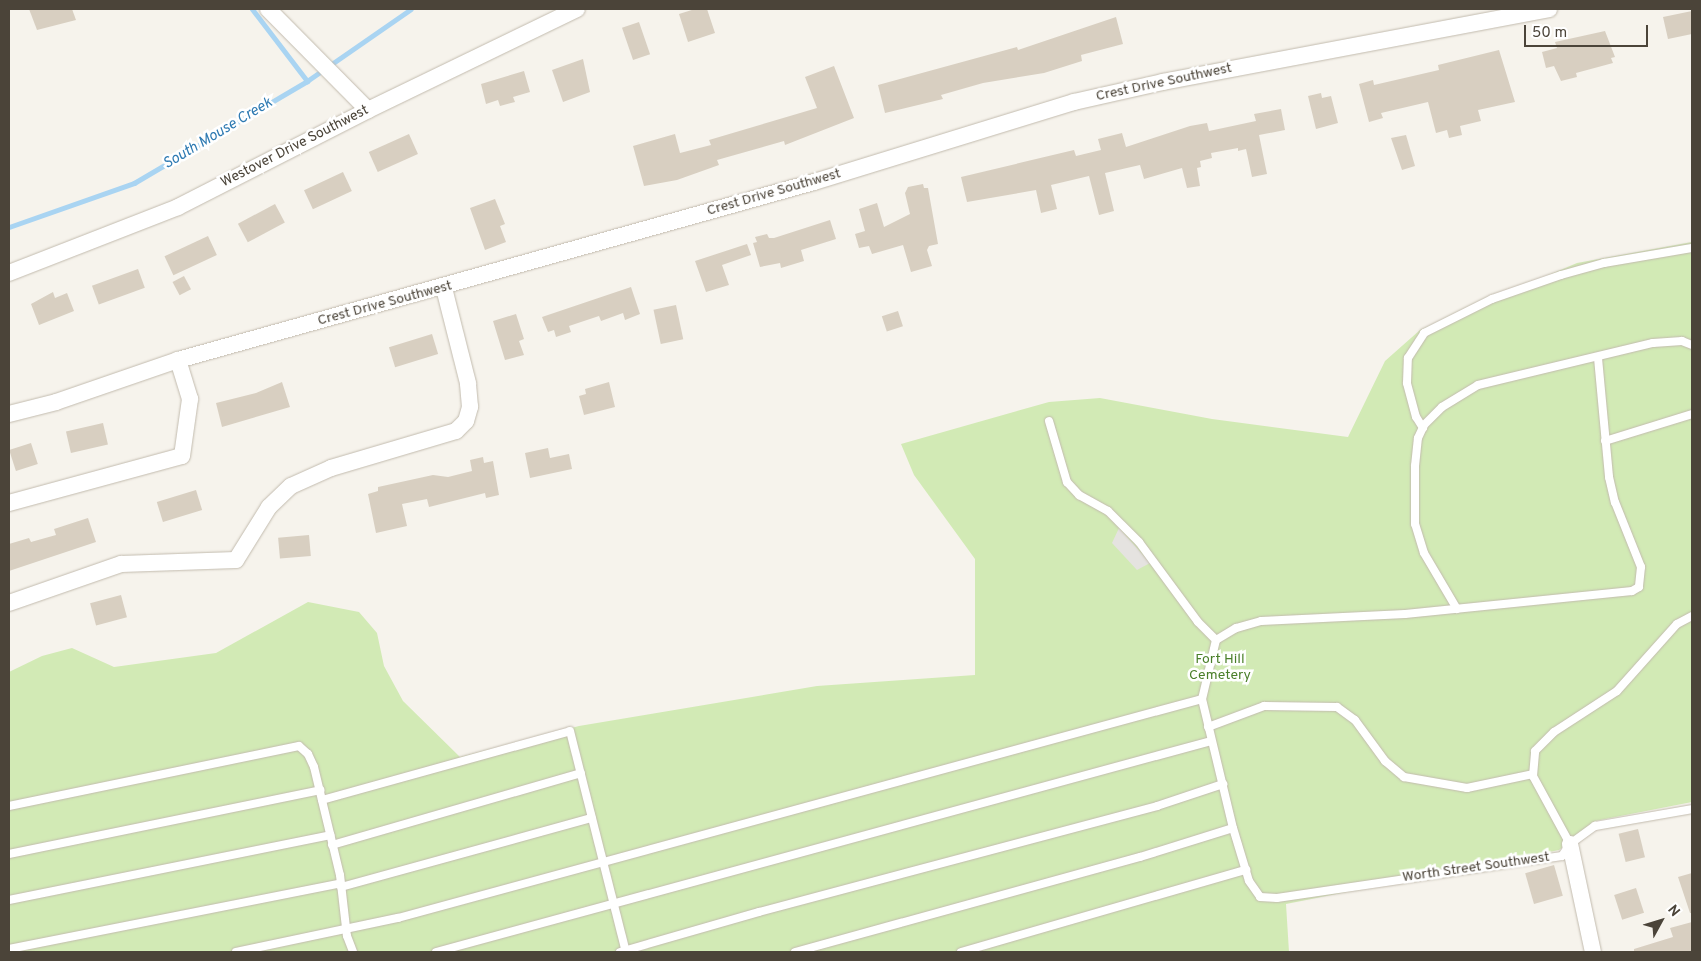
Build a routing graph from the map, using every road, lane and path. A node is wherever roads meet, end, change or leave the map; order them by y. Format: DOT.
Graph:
graph roads {
  1 [pos="268,9"];
  2 [pos="577,9"];
  3 [pos="1549,9"];
  4 [pos="368,110"];
  5 [pos="1692,248"];
  6 [pos="9,272"];
  7 [pos="444,288"];
  8 [pos="1692,345"];
  9 [pos="1598,358"];
  10 [pos="178,360"];
  11 [pos="9,414"];
  12 [pos="1692,414"];
  13 [pos="1049,421"];
  14 [pos="1423,428"];
  15 [pos="1605,441"];
  16 [pos="9,503"];
  17 [pos="9,603"];
  18 [pos="1457,609"];
  19 [pos="1692,616"];
  20 [pos="1216,640"];
  21 [pos="1202,699"];
  22 [pos="1208,727"];
  23 [pos="1211,741"];
  24 [pos="581,773"];
  25 [pos="1533,774"];
  26 [pos="1223,784"];
  27 [pos="320,790"];
  28 [pos="322,800"];
  29 [pos="9,806"];
  30 [pos="1692,810"];
  31 [pos="592,818"];
  32 [pos="1233,828"];
  33 [pos="330,835"];
  34 [pos="1570,844"];
  35 [pos="332,845"];
  36 [pos="9,854"];
  37 [pos="604,862"];
  38 [pos="1246,870"];
  39 [pos="341,885"];
  40 [pos="9,900"];
  41 [pos="614,906"];
  42 [pos="346,930"];
  43 [pos="9,949"];
  44 [pos="236,952"];
  45 [pos="353,952"];
  46 [pos="436,952"];
  47 [pos="624,952"];
  48 [pos="795,952"];
  49 [pos="961,952"];
  50 [pos="1593,952"];
  1 -- 4 [label="street"];
  2 -- 4 [label="street, Westover Drive Southwest"];
  3 -- 7 [label="street, Crest Drive Southwest"];
  4 -- 6 [label="street, Westover Drive Southwest"];
  5 -- 14 [label="lane"];
  7 -- 10 [label="street, Crest Drive Southwest"];
  7 -- 17 [label="street"];
  8 -- 9 [label="lane"];
  9 -- 14 [label="lane"];
  9 -- 15 [label="lane"];
  10 -- 11 [label="street, Crest Drive Southwest"];
  10 -- 16 [label="street"];
  12 -- 15 [label="lane"];
  13 -- 20 [label="lane"];
  14 -- 18 [label="lane"];
  15 -- 18 [label="lane"];
  18 -- 20 [label="lane"];
  19 -- 25 [label="lane"];
  20 -- 21 [label="lane"];
  21 -- 22 [label="lane"];
  21 -- 37 [label="lane"];
  22 -- 23 [label="lane"];
  22 -- 25 [label="lane"];
  23 -- 26 [label="lane"];
  23 -- 41 [label="lane"];
  24 -- 28 [label="lane"];
  24 -- 31 [label="lane"];
  24 -- 35 [label="lane"];
  25 -- 34 [label="lane"];
  26 -- 32 [label="lane"];
  26 -- 47 [label="lane"];
  27 -- 28 [label="lane"];
  27 -- 29 [label="lane"];
  27 -- 36 [label="lane"];
  28 -- 33 [label="lane"];
  30 -- 34 [label="lane, Worth Street Southwest"];
  31 -- 37 [label="lane"];
  31 -- 39 [label="lane"];
  32 -- 38 [label="lane"];
  32 -- 48 [label="lane"];
  33 -- 35 [label="lane"];
  33 -- 40 [label="lane"];
  34 -- 38 [label="lane, Worth Street Southwest"];
  34 -- 50 [label="street"];
  35 -- 39 [label="lane"];
  37 -- 41 [label="lane"];
  37 -- 42 [label="lane"];
  38 -- 49 [label="lane"];
  39 -- 42 [label="lane"];
  39 -- 43 [label="lane"];
  41 -- 46 [label="lane"];
  41 -- 47 [label="lane"];
  42 -- 44 [label="lane"];
  42 -- 45 [label="lane"];
}
